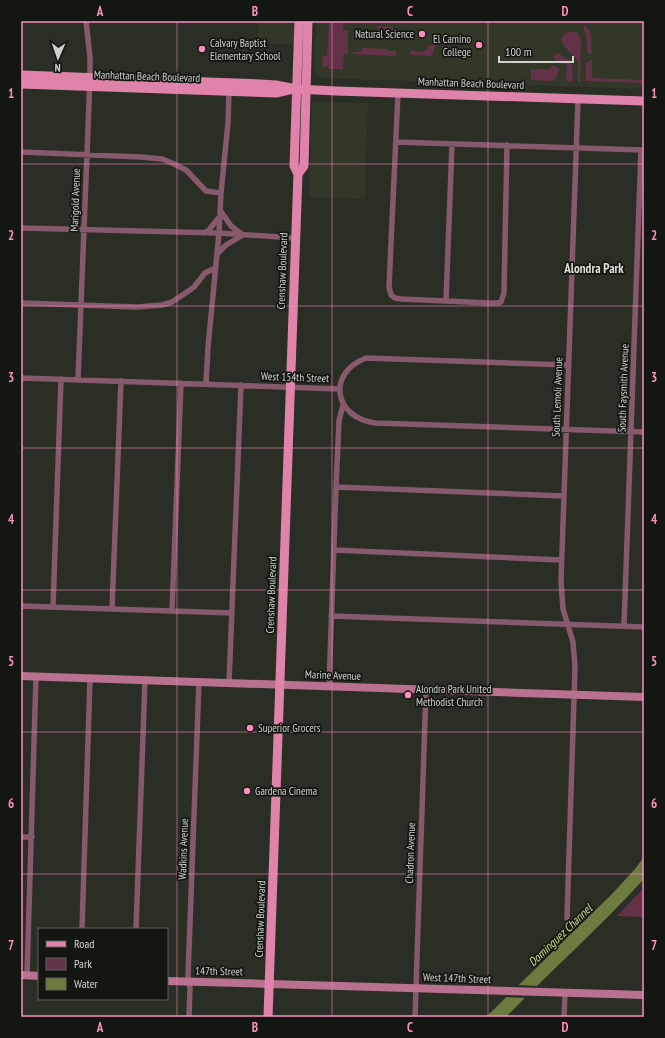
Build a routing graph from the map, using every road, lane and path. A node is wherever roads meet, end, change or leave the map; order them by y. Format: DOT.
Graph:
graph roads {
  1 [pos="86,21"];
  2 [pos="299,21"];
  3 [pos="308,21"];
  4 [pos="21,75"];
  5 [pos="90,82"];
  6 [pos="21,84"];
  7 [pos="229,87"];
  8 [pos="296,89"];
  9 [pos="306,89"];
  10 [pos="398,93"];
  11 [pos="578,99"];
  12 [pos="644,101"];
  13 [pos="396,142"];
  14 [pos="452,144"];
  15 [pos="507,145"];
  16 [pos="577,148"];
  17 [pos="643,150"];
  18 [pos="21,152"];
  19 [pos="87,154"];
  20 [pos="298,174"];
  21 [pos="221,193"];
  22 [pos="220,209"];
  23 [pos="220,216"];
  24 [pos="21,228"];
  25 [pos="84,230"];
  26 [pos="204,233"];
  27 [pos="219,233"];
  28 [pos="243,235"];
  29 [pos="296,238"];
  30 [pos="217,255"];
  31 [pos="216,268"];
  32 [pos="446,301"];
  33 [pos="21,303"];
  34 [pos="81,304"];
  35 [pos="568,365"];
  36 [pos="21,378"];
  37 [pos="61,379"];
  38 [pos="78,380"];
  39 [pos="121,381"];
  40 [pos="181,383"];
  41 [pos="206,384"];
  42 [pos="241,385"];
  43 [pos="291,387"];
  44 [pos="340,389"];
  45 [pos="343,405"];
  46 [pos="566,428"];
  47 [pos="631,431"];
  48 [pos="644,432"];
  49 [pos="336,487"];
  50 [pos="564,496"];
  51 [pos="334,550"];
  52 [pos="561,560"];
  53 [pos="21,606"];
  54 [pos="53,607"];
  55 [pos="112,609"];
  56 [pos="172,611"];
  57 [pos="232,613"];
  58 [pos="331,616"];
  59 [pos="567,625"];
  60 [pos="624,626"];
  61 [pos="644,627"];
  62 [pos="21,676"];
  63 [pos="36,677"];
  64 [pos="90,679"];
  65 [pos="145,680"];
  66 [pos="199,682"];
  67 [pos="229,683"];
  68 [pos="280,685"];
  69 [pos="329,686"];
  70 [pos="426,690"];
  71 [pos="574,695"];
  72 [pos="644,697"];
  73 [pos="21,837"];
  74 [pos="32,837"];
  75 [pos="567,918"];
  76 [pos="82,928"];
  77 [pos="136,928"];
  78 [pos="24,975"];
  79 [pos="38,976"];
  80 [pos="168,981"];
  81 [pos="189,982"];
  82 [pos="270,984"];
  83 [pos="416,988"];
  84 [pos="565,993"];
  85 [pos="644,995"];
  86 [pos="189,1017"];
  87 [pos="268,1017"];
  88 [pos="415,1017"];
  89 [pos="564,1017"];
  1 -- 5 [label="street, Marigold Avenue"];
  2 -- 8 [label="main road, Crenshaw Boulevard"];
  3 -- 9 [label="main road, Crenshaw Boulevard"];
  4 -- 5 [label="main road, Manhattan Beach Boulevard"];
  5 -- 6 [label="main road, Manhattan Beach Boulevard"];
  5 -- 7 [label="main road, Manhattan Beach Boulevard"];
  5 -- 19 [label="street, Marigold Avenue"];
  7 -- 8 [label="main road, Manhattan Beach Boulevard"];
  7 -- 21 [label="street"];
  8 -- 9 [label="main road, Manhattan Beach Boulevard"];
  8 -- 20 [label="main road, Crenshaw Boulevard"];
  9 -- 10 [label="main road, Manhattan Beach Boulevard"];
  9 -- 20 [label="main road, Crenshaw Boulevard"];
  10 -- 11 [label="main road, Manhattan Beach Boulevard"];
  10 -- 13 [label="street"];
  11 -- 12 [label="main road, Manhattan Beach Boulevard"];
  11 -- 16 [label="street, South Lemoli Avenue"];
  13 -- 14 [label="street"];
  13 -- 32 [label="street"];
  14 -- 15 [label="street"];
  14 -- 32 [label="street"];
  15 -- 16 [label="street"];
  15 -- 32 [label="street"];
  16 -- 17 [label="street"];
  16 -- 35 [label="street, South Lemoli Avenue"];
  17 -- 47 [label="street, South Faysmith Avenue"];
  18 -- 19 [label="street"];
  19 -- 21 [label="street"];
  19 -- 25 [label="street, Marigold Avenue"];
  20 -- 29 [label="main road, Crenshaw Boulevard"];
  21 -- 22 [label="street"];
  22 -- 23 [label="street"];
  22 -- 28 [label="street"];
  23 -- 26 [label="street"];
  23 -- 27 [label="street"];
  24 -- 25 [label="street"];
  25 -- 26 [label="street"];
  25 -- 34 [label="street, Marigold Avenue"];
  26 -- 27 [label="street"];
  27 -- 28 [label="street"];
  27 -- 30 [label="street"];
  28 -- 29 [label="street"];
  28 -- 30 [label="street"];
  29 -- 43 [label="main road, Crenshaw Boulevard"];
  30 -- 31 [label="street"];
  31 -- 34 [label="street"];
  31 -- 41 [label="street"];
  33 -- 34 [label="street"];
  34 -- 38 [label="street, Marigold Avenue"];
  35 -- 44 [label="street"];
  35 -- 46 [label="street, South Lemoli Avenue"];
  36 -- 37 [label="street, West 154th Street"];
  37 -- 38 [label="street, West 154th Street"];
  37 -- 54 [label="street"];
  38 -- 39 [label="street, West 154th Street"];
  39 -- 40 [label="street, West 154th Street"];
  39 -- 55 [label="street"];
  40 -- 41 [label="street, West 154th Street"];
  40 -- 56 [label="street"];
  41 -- 42 [label="street, West 154th Street"];
  42 -- 43 [label="street, West 154th Street"];
  42 -- 57 [label="street"];
  43 -- 44 [label="street, West 154th Street"];
  43 -- 68 [label="main road, Crenshaw Boulevard"];
  44 -- 45 [label="street, West 154th Street"];
  45 -- 46 [label="street"];
  45 -- 49 [label="street"];
  46 -- 47 [label="street"];
  46 -- 50 [label="street, South Lemoli Avenue"];
  47 -- 48 [label="street"];
  47 -- 60 [label="street, South Faysmith Avenue"];
  49 -- 50 [label="street"];
  49 -- 51 [label="street"];
  50 -- 52 [label="street, South Lemoli Avenue"];
  51 -- 52 [label="street"];
  51 -- 58 [label="street"];
  52 -- 59 [label="street, South Lemoli Avenue"];
  53 -- 54 [label="street"];
  54 -- 55 [label="street"];
  55 -- 56 [label="street"];
  56 -- 57 [label="street"];
  57 -- 67 [label="street"];
  58 -- 59 [label="street"];
  58 -- 69 [label="street"];
  59 -- 60 [label="street"];
  59 -- 71 [label="street, South Lemoli Avenue"];
  60 -- 61 [label="street"];
  62 -- 63 [label="main road, Marine Avenue"];
  63 -- 64 [label="main road, Marine Avenue"];
  63 -- 74 [label="street"];
  64 -- 65 [label="main road, Marine Avenue"];
  64 -- 76 [label="street"];
  65 -- 66 [label="main road, Marine Avenue"];
  65 -- 77 [label="street"];
  66 -- 67 [label="main road, Marine Avenue"];
  66 -- 81 [label="street, Wadkins Avenue"];
  67 -- 68 [label="main road, Marine Avenue"];
  68 -- 69 [label="main road, Marine Avenue"];
  68 -- 82 [label="main road, Crenshaw Boulevard"];
  69 -- 70 [label="main road, Marine Avenue"];
  70 -- 71 [label="main road, Marine Avenue"];
  70 -- 83 [label="street, Chadron Avenue"];
  71 -- 72 [label="main road, Marine Avenue"];
  71 -- 75 [label="street, South Lemoli Avenue"];
  73 -- 74 [label="street"];
  74 -- 78 [label="street"];
  78 -- 79 [label="main road"];
  80 -- 81 [label="main road, 147th Street"];
  81 -- 82 [label="main road, 147th Street"];
  81 -- 86 [label="street, Wadkins Avenue"];
  82 -- 83 [label="main road, West 147th Street"];
  82 -- 87 [label="main road, Crenshaw Boulevard"];
  83 -- 84 [label="main road, West 147th Street"];
  83 -- 88 [label="street, Chadron Avenue"];
  84 -- 85 [label="main road, West 147th Street"];
  84 -- 89 [label="street"];
}
